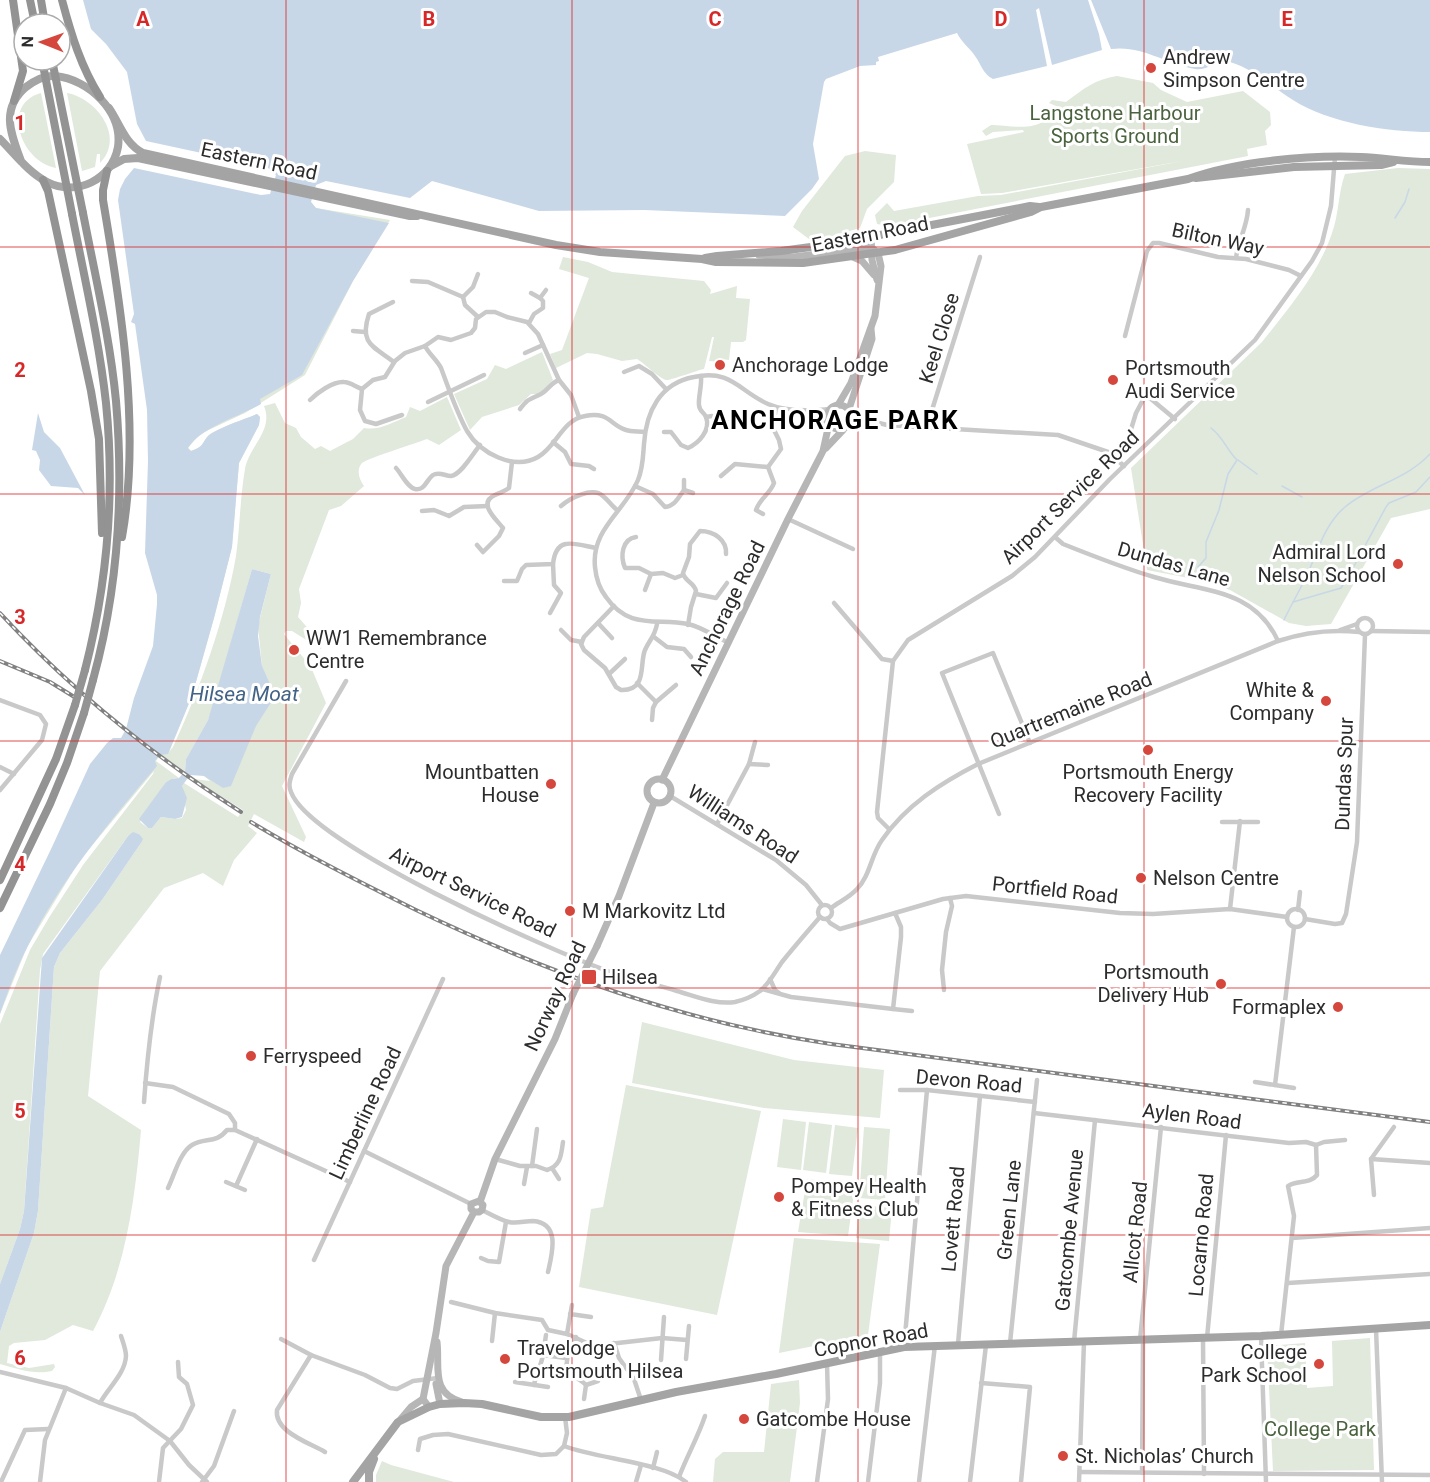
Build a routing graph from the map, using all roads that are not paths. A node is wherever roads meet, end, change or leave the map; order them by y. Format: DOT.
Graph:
graph roads {
  1 [pos="13,0"];
  2 [pos="62,0"];
  3 [pos="44,72"];
  4 [pos="54,72"];
  5 [pos="99,97"];
  6 [pos="13,103"];
  7 [pos="109,108"];
  8 [pos="0,111"];
  9 [pos="0,139"];
  10 [pos="21,161"];
  11 [pos="1335,161"];
  12 [pos="1430,162"];
  13 [pos="109,169"];
  14 [pos="243,177"];
  15 [pos="44,180"];
  16 [pos="1041,207"];
  17 [pos="1248,210"];
  18 [pos="871,236"];
  19 [pos="874,252"];
  20 [pos="755,254"];
  21 [pos="853,257"];
  22 [pos="980,257"];
  23 [pos="1236,258"];
  24 [pos="702,259"];
  25 [pos="478,273"];
  26 [pos="1301,276"];
  27 [pos="412,281"];
  28 [pos="878,282"];
  29 [pos="546,290"];
  30 [pos="531,293"];
  31 [pos="463,297"];
  32 [pos="540,298"];
  33 [pos="393,302"];
  34 [pos="478,317"];
  35 [pos="529,323"];
  36 [pos="871,328"];
  37 [pos="353,331"];
  38 [pos="365,332"];
  39 [pos="1125,336"];
  40 [pos="543,345"];
  41 [pos="425,346"];
  42 [pos="525,353"];
  43 [pos="394,362"];
  44 [pos="624,372"];
  45 [pos="484,375"];
  46 [pos="701,376"];
  47 [pos="559,380"];
  48 [pos="362,389"];
  49 [pos="666,389"];
  50 [pos="449,391"];
  51 [pos="310,400"];
  52 [pos="428,402"];
  53 [pos="838,405"];
  54 [pos="776,407"];
  55 [pos="831,409"];
  56 [pos="520,410"];
  57 [pos="850,410"];
  58 [pos="808,411"];
  59 [pos="402,415"];
  60 [pos="579,417"];
  61 [pos="706,417"];
  62 [pos="1174,418"];
  63 [pos="732,419"];
  64 [pos="828,423"];
  65 [pos="879,424"];
  66 [pos="932,428"];
  67 [pos="845,429"];
  68 [pos="645,432"];
  69 [pos="664,432"];
  70 [pos="553,442"];
  71 [pos="480,445"];
  72 [pos="1125,449"];
  73 [pos="823,451"];
  74 [pos="512,462"];
  75 [pos="1125,466"];
  76 [pos="768,467"];
  77 [pos="396,468"];
  78 [pos="594,470"];
  79 [pos="721,476"];
  80 [pos="684,480"];
  81 [pos="635,486"];
  82 [pos="684,490"];
  83 [pos="693,493"];
  84 [pos="488,506"];
  85 [pos="561,506"];
  86 [pos="617,510"];
  87 [pos="756,510"];
  88 [pos="422,512"];
  89 [pos="763,514"];
  90 [pos="753,516"];
  91 [pos="788,519"];
  92 [pos="636,537"];
  93 [pos="1055,537"];
  94 [pos="477,545"];
  95 [pos="596,548"];
  96 [pos="853,549"];
  97 [pos="726,554"];
  98 [pos="553,564"];
  99 [pos="651,574"];
  100 [pos="683,575"];
  101 [pos="103,578"];
  102 [pos="504,581"];
  103 [pos="114,582"];
  104 [pos="727,583"];
  105 [pos="645,590"];
  106 [pos="696,594"];
  107 [pos="834,603"];
  108 [pos="614,606"];
  109 [pos="550,613"];
  110 [pos="598,623"];
  111 [pos="657,624"];
  112 [pos="1357,624"];
  113 [pos="688,625"];
  114 [pos="1372,628"];
  115 [pos="561,630"];
  116 [pos="1340,630"];
  117 [pos="1359,632"];
  118 [pos="1430,632"];
  119 [pos="1365,635"];
  120 [pos="654,637"];
  121 [pos="612,638"];
  122 [pos="582,642"];
  123 [pos="1278,642"];
  124 [pos="729,644"];
  125 [pos="691,657"];
  126 [pos="625,659"];
  127 [pos="893,661"];
  128 [pos="609,674"];
  129 [pos="346,681"];
  130 [pos="637,683"];
  131 [pos="676,685"];
  132 [pos="0,700"];
  133 [pos="656,702"];
  134 [pos="652,720"];
  135 [pos="755,742"];
  136 [pos="1030,743"];
  137 [pos="749,764"];
  138 [pos="978,764"];
  139 [pos="768,765"];
  140 [pos="0,767"];
  141 [pos="14,774"];
  142 [pos="662,780"];
  143 [pos="0,790"];
  144 [pos="670,796"];
  145 [pos="654,802"];
  146 [pos="999,814"];
  147 [pos="1240,821"];
  148 [pos="1222,822"];
  149 [pos="1258,822"];
  150 [pos="717,824"];
  151 [pos="889,829"];
  152 [pos="0,880"];
  153 [pos="1300,892"];
  154 [pos="950,898"];
  155 [pos="822,905"];
  156 [pos="0,908"];
  157 [pos="831,908"];
  158 [pos="1230,909"];
  159 [pos="1298,910"];
  160 [pos="895,913"];
  161 [pos="820,917"];
  162 [pos="1287,917"];
  163 [pos="827,919"];
  164 [pos="1305,919"];
  165 [pos="1294,927"];
  166 [pos="160,977"];
  167 [pos="443,979"];
  168 [pos="770,979"];
  169 [pos="762,989"];
  170 [pos="944,990"];
  171 [pos="781,994"];
  172 [pos="893,1009"];
  173 [pos="912,1011"];
  174 [pos="1037,1080"];
  175 [pos="1255,1082"];
  176 [pos="145,1083"];
  177 [pos="1275,1085"];
  178 [pos="1294,1088"];
  179 [pos="900,1090"];
  180 [pos="927,1090"];
  181 [pos="980,1096"];
  182 [pos="144,1102"];
  183 [pos="1035,1102"];
  184 [pos="1034,1113"];
  185 [pos="1095,1120"];
  186 [pos="1161,1127"];
  187 [pos="1394,1127"];
  188 [pos="537,1129"];
  189 [pos="235,1130"];
  190 [pos="1226,1135"];
  191 [pos="257,1139"];
  192 [pos="1345,1140"];
  193 [pos="563,1142"];
  194 [pos="1316,1145"];
  195 [pos="364,1151"];
  196 [pos="495,1159"];
  197 [pos="1371,1159"];
  198 [pos="1430,1163"];
  199 [pos="529,1167"];
  200 [pos="552,1168"];
  201 [pos="559,1179"];
  202 [pos="226,1182"];
  203 [pos="350,1182"];
  204 [pos="524,1184"];
  205 [pos="236,1186"];
  206 [pos="168,1188"];
  207 [pos="245,1190"];
  208 [pos="1374,1196"];
  209 [pos="471,1204"];
  210 [pos="481,1206"];
  211 [pos="474,1212"];
  212 [pos="506,1222"];
  213 [pos="1430,1228"];
  214 [pos="1292,1238"];
  215 [pos="481,1258"];
  216 [pos="314,1260"];
  217 [pos="548,1272"];
  218 [pos="1430,1274"];
  219 [pos="1288,1283"];
  220 [pos="451,1302"];
  221 [pos="572,1305"];
  222 [pos="495,1313"];
  223 [pos="570,1314"];
  224 [pos="591,1317"];
  225 [pos="664,1317"];
  226 [pos="1430,1325"];
  227 [pos="689,1326"];
  228 [pos="1376,1328"];
  229 [pos="567,1334"];
  230 [pos="546,1335"];
  231 [pos="1281,1335"];
  232 [pos="121,1336"];
  233 [pos="437,1336"];
  234 [pos="1261,1336"];
  235 [pos="576,1337"];
  236 [pos="662,1338"];
  237 [pos="1205,1338"];
  238 [pos="281,1339"];
  239 [pos="1142,1340"];
  240 [pos="492,1341"];
  241 [pos="687,1341"];
  242 [pos="1074,1342"];
  243 [pos="1084,1342"];
  244 [pos="614,1343"];
  245 [pos="1010,1343"];
  246 [pos="958,1344"];
  247 [pos="986,1344"];
  248 [pos="935,1345"];
  249 [pos="904,1347"];
  250 [pos="880,1352"];
  251 [pos="543,1355"];
  252 [pos="311,1356"];
  253 [pos="566,1358"];
  254 [pos="686,1359"];
  255 [pos="661,1360"];
  256 [pos="178,1362"];
  257 [pos="827,1365"];
  258 [pos="0,1372"];
  259 [pos="436,1378"];
  260 [pos="427,1380"];
  261 [pos="598,1381"];
  262 [pos="515,1382"];
  263 [pos="981,1383"];
  264 [pos="534,1385"];
  265 [pos="586,1385"];
  266 [pos="548,1387"];
  267 [pos="66,1388"];
  268 [pos="423,1399"];
  269 [pos="584,1399"];
  270 [pos="641,1400"];
  271 [pos="100,1403"];
  272 [pos="464,1403"];
  273 [pos="440,1404"];
  274 [pos="429,1407"];
  275 [pos="234,1411"];
  276 [pos="705,1416"];
  277 [pos="565,1418"];
  278 [pos="398,1422"];
  279 [pos="48,1430"];
  280 [pos="170,1441"];
  281 [pos="564,1446"];
  282 [pos="377,1449"];
  283 [pos="418,1450"];
  284 [pos="326,1452"];
  285 [pos="657,1452"];
  286 [pos="641,1465"];
  287 [pos="653,1468"];
  288 [pos="1080,1472"];
  289 [pos="1142,1473"];
  290 [pos="1164,1474"];
  291 [pos="1204,1474"];
  292 [pos="1266,1475"];
  293 [pos="1382,1475"];
  294 [pos="1430,1475"];
  295 [pos="680,1477"];
  296 [pos="204,1481"];
  297 [pos="1,1482"];
  298 [pos="40,1482"];
  299 [pos="159,1482"];
  300 [pos="353,1482"];
  301 [pos="369,1482"];
  302 [pos="636,1482"];
  303 [pos="686,1482"];
  304 [pos="817,1482"];
  305 [pos="868,1482"];
  306 [pos="919,1482"];
  307 [pos="970,1482"];
  308 [pos="1021,1482"];
  309 [pos="1079,1482"];
  310 [pos="1165,1482"];
  311 [pos="1266,1482"];
  312 [pos="1382,1482"];
  1 -- 6 [label="highway"];
  2 -- 5 [label="highway"];
  3 -- 101 [label="highway, bridge"];
  4 -- 103 [label="highway, bridge"];
  5 -- 6 [label="main road"];
  5 -- 7 [label="main road"];
  6 -- 8 [label="main road"];
  6 -- 10 [label="main road"];
  7 -- 13 [label="main road"];
  7 -- 14 [label="main road, Eastern Road"];
  9 -- 10 [label="main road"];
  10 -- 15 [label="main road"];
  11 -- 12 [label="main road, Eastern Road"];
  11 -- 16 [label="main road, Eastern Road"];
  11 -- 26 [label="street, Airport Service Road"];
  13 -- 14 [label="main road, Eastern Road"];
  13 -- 15 [label="main road"];
  13 -- 103 [label="highway"];
  14 -- 24 [label="main road, Eastern Road"];
  15 -- 101 [label="highway"];
  16 -- 18 [label="main road, Eastern Road"];
  16 -- 19 [label="main road, Eastern Road"];
  17 -- 23 [label="street"];
  18 -- 19 [label="street"];
  18 -- 20 [label="main road, Eastern Road"];
  19 -- 20 [label="street"];
  19 -- 21 [label="main road, Eastern Road"];
  19 -- 28 [label="street"];
  20 -- 24 [label="main road, Eastern Road"];
  21 -- 24 [label="main road, Eastern Road"];
  21 -- 28 [label="street"];
  22 -- 66 [label="street, Keel Close"];
  23 -- 26 [label="street, Bilton Way"];
  23 -- 39 [label="street, Bilton Way"];
  25 -- 31 [label="street"];
  26 -- 62 [label="street, Airport Service Road"];
  27 -- 31 [label="street"];
  28 -- 36 [label="street"];
  29 -- 32 [label="street"];
  30 -- 32 [label="street"];
  31 -- 34 [label="street"];
  32 -- 35 [label="street"];
  33 -- 38 [label="street"];
  34 -- 35 [label="street"];
  34 -- 41 [label="street"];
  35 -- 40 [label="street"];
  36 -- 53 [label="street"];
  36 -- 57 [label="street"];
  37 -- 38 [label="street"];
  38 -- 43 [label="street"];
  40 -- 42 [label="street"];
  40 -- 47 [label="street"];
  41 -- 43 [label="street"];
  41 -- 50 [label="street"];
  43 -- 48 [label="street"];
  44 -- 49 [label="street"];
  45 -- 50 [label="street"];
  46 -- 49 [label="street"];
  46 -- 54 [label="street"];
  46 -- 61 [label="street"];
  47 -- 56 [label="street"];
  47 -- 60 [label="street"];
  48 -- 51 [label="street"];
  48 -- 59 [label="street"];
  49 -- 68 [label="street"];
  50 -- 52 [label="street"];
  50 -- 71 [label="street"];
  53 -- 55 [label="street"];
  53 -- 57 [label="street"];
  54 -- 58 [label="street"];
  54 -- 76 [label="street"];
  55 -- 58 [label="street"];
  55 -- 64 [label="street"];
  57 -- 65 [label="street"];
  57 -- 67 [label="street"];
  58 -- 64 [label="street"];
  60 -- 68 [label="street"];
  60 -- 70 [label="street"];
  61 -- 63 [label="street"];
  61 -- 69 [label="street"];
  62 -- 72 [label="street"];
  62 -- 75 [label="street, Airport Service Road"];
  64 -- 67 [label="street"];
  64 -- 73 [label="street, Anchorage Road"];
  65 -- 66 [label="street"];
  65 -- 67 [label="street"];
  66 -- 75 [label="street"];
  67 -- 73 [label="street, Anchorage Road"];
  68 -- 81 [label="street"];
  70 -- 74 [label="street"];
  70 -- 78 [label="street"];
  71 -- 74 [label="street"];
  71 -- 77 [label="street"];
  73 -- 91 [label="street, Anchorage Road"];
  74 -- 84 [label="street"];
  75 -- 93 [label="street, Airport Service Road"];
  76 -- 79 [label="street"];
  76 -- 87 [label="street"];
  80 -- 82 [label="street"];
  81 -- 82 [label="street"];
  81 -- 86 [label="street"];
  82 -- 83 [label="street"];
  84 -- 88 [label="street"];
  84 -- 94 [label="street"];
  85 -- 86 [label="street"];
  86 -- 95 [label="street"];
  87 -- 89 [label="street"];
  87 -- 90 [label="street"];
  91 -- 96 [label="street"];
  91 -- 124 [label="street, Anchorage Road"];
  92 -- 99 [label="street"];
  93 -- 123 [label="street, Dundas Lane"];
  93 -- 127 [label="street, Airport Service Road"];
  95 -- 98 [label="street"];
  95 -- 108 [label="street"];
  97 -- 100 [label="street"];
  98 -- 102 [label="street"];
  98 -- 109 [label="street"];
  99 -- 100 [label="street"];
  99 -- 105 [label="street"];
  100 -- 106 [label="street"];
  101 -- 152 [label="highway, bridge"];
  103 -- 156 [label="highway, bridge"];
  104 -- 106 [label="street"];
  106 -- 113 [label="street"];
  107 -- 127 [label="street"];
  108 -- 110 [label="street"];
  108 -- 111 [label="street"];
  110 -- 121 [label="street"];
  110 -- 122 [label="street"];
  111 -- 113 [label="street"];
  111 -- 120 [label="street"];
  112 -- 114 [label="street"];
  112 -- 116 [label="street"];
  112 -- 117 [label="street"];
  113 -- 124 [label="street"];
  114 -- 118 [label="street"];
  114 -- 119 [label="street"];
  115 -- 122 [label="street"];
  116 -- 117 [label="street"];
  116 -- 123 [label="street"];
  117 -- 119 [label="street"];
  119 -- 164 [label="street, Dundas Spur"];
  120 -- 125 [label="street"];
  120 -- 130 [label="street"];
  122 -- 128 [label="street"];
  123 -- 136 [label="street, Quartremaine Road"];
  124 -- 142 [label="street, Anchorage Road"];
  126 -- 128 [label="street"];
  127 -- 151 [label="street"];
  128 -- 130 [label="street"];
  129 -- 169 [label="street, Airport Service Road"];
  130 -- 133 [label="street"];
  131 -- 133 [label="street"];
  132 -- 141 [label="street"];
  133 -- 134 [label="street"];
  135 -- 137 [label="street"];
  136 -- 138 [label="street, Quartremaine Road"];
  136 -- 138 [label="street"];
  137 -- 139 [label="street"];
  137 -- 150 [label="street"];
  138 -- 146 [label="street"];
  138 -- 151 [label="street, Quartremaine Road"];
  140 -- 141 [label="street"];
  141 -- 143 [label="street"];
  142 -- 144 [label="street"];
  142 -- 145 [label="street"];
  144 -- 145 [label="street"];
  144 -- 150 [label="street, Williams Road"];
  145 -- 196 [label="street, Norway Road, bridge"];
  147 -- 148 [label="street"];
  147 -- 149 [label="street"];
  147 -- 158 [label="street"];
  150 -- 155 [label="street, Williams Road"];
  151 -- 157 [label="street"];
  153 -- 159 [label="street"];
  154 -- 158 [label="street, Portfield Road"];
  154 -- 160 [label="street, Portfield Road"];
  154 -- 170 [label="street"];
  155 -- 157 [label="street"];
  155 -- 161 [label="street"];
  157 -- 163 [label="street"];
  158 -- 162 [label="street, Portfield Road"];
  159 -- 162 [label="street"];
  159 -- 164 [label="street"];
  160 -- 163 [label="street, Portfield Road"];
  160 -- 172 [label="street"];
  161 -- 163 [label="street"];
  161 -- 168 [label="street, Airport Service Road"];
  162 -- 165 [label="street"];
  164 -- 165 [label="street"];
  165 -- 177 [label="street"];
  166 -- 176 [label="street"];
  167 -- 195 [label="street, Limberline Road"];
  168 -- 169 [label="street, Airport Service Road"];
  168 -- 171 [label="street"];
  169 -- 171 [label="street"];
  171 -- 172 [label="street"];
  172 -- 173 [label="street"];
  174 -- 183 [label="street, Green Lane"];
  175 -- 177 [label="street"];
  176 -- 182 [label="street"];
  176 -- 189 [label="street"];
  177 -- 178 [label="street"];
  179 -- 180 [label="street, Devon Road"];
  180 -- 181 [label="street, Devon Road"];
  180 -- 249 [label="street"];
  181 -- 183 [label="street, Devon Road"];
  181 -- 246 [label="street, Lovett Road"];
  183 -- 184 [label="street, Green Lane"];
  184 -- 185 [label="street, Aylen Road"];
  184 -- 245 [label="street, Green Lane"];
  185 -- 186 [label="street, Aylen Road"];
  185 -- 242 [label="street, Gatcombe Avenue"];
  186 -- 190 [label="street, Aylen Road"];
  186 -- 239 [label="street, Allcot Road"];
  187 -- 197 [label="street"];
  188 -- 199 [label="street"];
  189 -- 191 [label="street"];
  189 -- 206 [label="street"];
  190 -- 194 [label="street, Aylen Road"];
  190 -- 237 [label="street, Locarno Road"];
  191 -- 203 [label="street"];
  191 -- 205 [label="street"];
  192 -- 194 [label="street, Aylen Road"];
  193 -- 200 [label="street"];
  194 -- 214 [label="street"];
  195 -- 203 [label="street, Limberline Road"];
  195 -- 209 [label="street"];
  196 -- 199 [label="street"];
  196 -- 210 [label="street, Norway Road"];
  197 -- 198 [label="street"];
  197 -- 208 [label="street"];
  199 -- 200 [label="street"];
  199 -- 204 [label="street"];
  200 -- 201 [label="street"];
  202 -- 205 [label="street"];
  203 -- 216 [label="street, Limberline Road"];
  205 -- 207 [label="street"];
  209 -- 210 [label="street"];
  209 -- 211 [label="street"];
  210 -- 211 [label="street"];
  210 -- 212 [label="street"];
  211 -- 233 [label="street"];
  212 -- 215 [label="street"];
  212 -- 217 [label="street"];
  213 -- 214 [label="street"];
  214 -- 219 [label="street"];
  218 -- 219 [label="street"];
  219 -- 231 [label="street"];
  220 -- 222 [label="street"];
  221 -- 223 [label="street"];
  222 -- 229 [label="street"];
  222 -- 240 [label="street"];
  223 -- 224 [label="street"];
  223 -- 229 [label="street"];
  225 -- 236 [label="street"];
  226 -- 228 [label="main road, Copnor Road"];
  227 -- 241 [label="street"];
  228 -- 231 [label="main road, Copnor Road"];
  228 -- 293 [label="street"];
  229 -- 235 [label="street"];
  230 -- 251 [label="street"];
  231 -- 234 [label="main road, Copnor Road"];
  232 -- 271 [label="street"];
  233 -- 259 [label="street"];
  233 -- 260 [label="street"];
  234 -- 237 [label="main road, Copnor Road"];
  234 -- 292 [label="street"];
  235 -- 244 [label="street"];
  235 -- 253 [label="street"];
  236 -- 241 [label="street"];
  236 -- 244 [label="street"];
  236 -- 255 [label="street"];
  237 -- 239 [label="main road, Copnor Road"];
  237 -- 291 [label="street, Locarno Road"];
  238 -- 252 [label="street"];
  239 -- 243 [label="main road, Copnor Road"];
  239 -- 289 [label="street, Allcot Road"];
  241 -- 254 [label="street"];
  242 -- 243 [label="main road, Copnor Road"];
  242 -- 245 [label="main road, Copnor Road"];
  243 -- 288 [label="street"];
  244 -- 270 [label="street"];
  245 -- 247 [label="main road, Copnor Road"];
  246 -- 247 [label="main road, Copnor Road"];
  246 -- 248 [label="main road, Copnor Road"];
  247 -- 263 [label="street"];
  248 -- 249 [label="main road, Copnor Road"];
  248 -- 306 [label="street"];
  249 -- 250 [label="main road, Copnor Road"];
  250 -- 257 [label="main road, Copnor Road"];
  250 -- 305 [label="street"];
  251 -- 253 [label="street"];
  251 -- 264 [label="street"];
  252 -- 260 [label="street"];
  252 -- 284 [label="street"];
  253 -- 265 [label="street"];
  256 -- 280 [label="street"];
  257 -- 270 [label="main road, Copnor Road"];
  257 -- 304 [label="street"];
  258 -- 267 [label="street"];
  259 -- 260 [label="street"];
  259 -- 272 [label="street"];
  259 -- 273 [label="street"];
  260 -- 268 [label="street"];
  261 -- 265 [label="street"];
  262 -- 264 [label="street"];
  263 -- 307 [label="street"];
  263 -- 308 [label="street"];
  264 -- 266 [label="street"];
  265 -- 269 [label="street"];
  267 -- 271 [label="street"];
  267 -- 279 [label="street"];
  268 -- 274 [label="street"];
  268 -- 278 [label="street"];
  270 -- 277 [label="main road, Copnor Road"];
  271 -- 280 [label="street"];
  272 -- 273 [label="main road, Copnor Road"];
  272 -- 277 [label="main road, Copnor Road"];
  273 -- 274 [label="main road, Copnor Road"];
  274 -- 278 [label="main road, Copnor Road"];
  275 -- 296 [label="street"];
  276 -- 295 [label="street"];
  277 -- 281 [label="street"];
  278 -- 282 [label="main road, Copnor Road"];
  279 -- 297 [label="street"];
  279 -- 298 [label="street"];
  280 -- 296 [label="street"];
  280 -- 299 [label="street"];
  281 -- 283 [label="street"];
  281 -- 286 [label="street"];
  282 -- 300 [label="main road, Copnor Road"];
  282 -- 301 [label="main road, Copnor Road"];
  285 -- 287 [label="street"];
  286 -- 287 [label="street"];
  286 -- 302 [label="street"];
  287 -- 295 [label="street"];
  288 -- 289 [label="street"];
  288 -- 309 [label="street"];
  289 -- 290 [label="street"];
  290 -- 291 [label="street"];
  290 -- 310 [label="street"];
  291 -- 292 [label="street"];
  292 -- 293 [label="street"];
  292 -- 311 [label="street"];
  293 -- 294 [label="street"];
  293 -- 312 [label="street"];
  295 -- 303 [label="street"];
}
